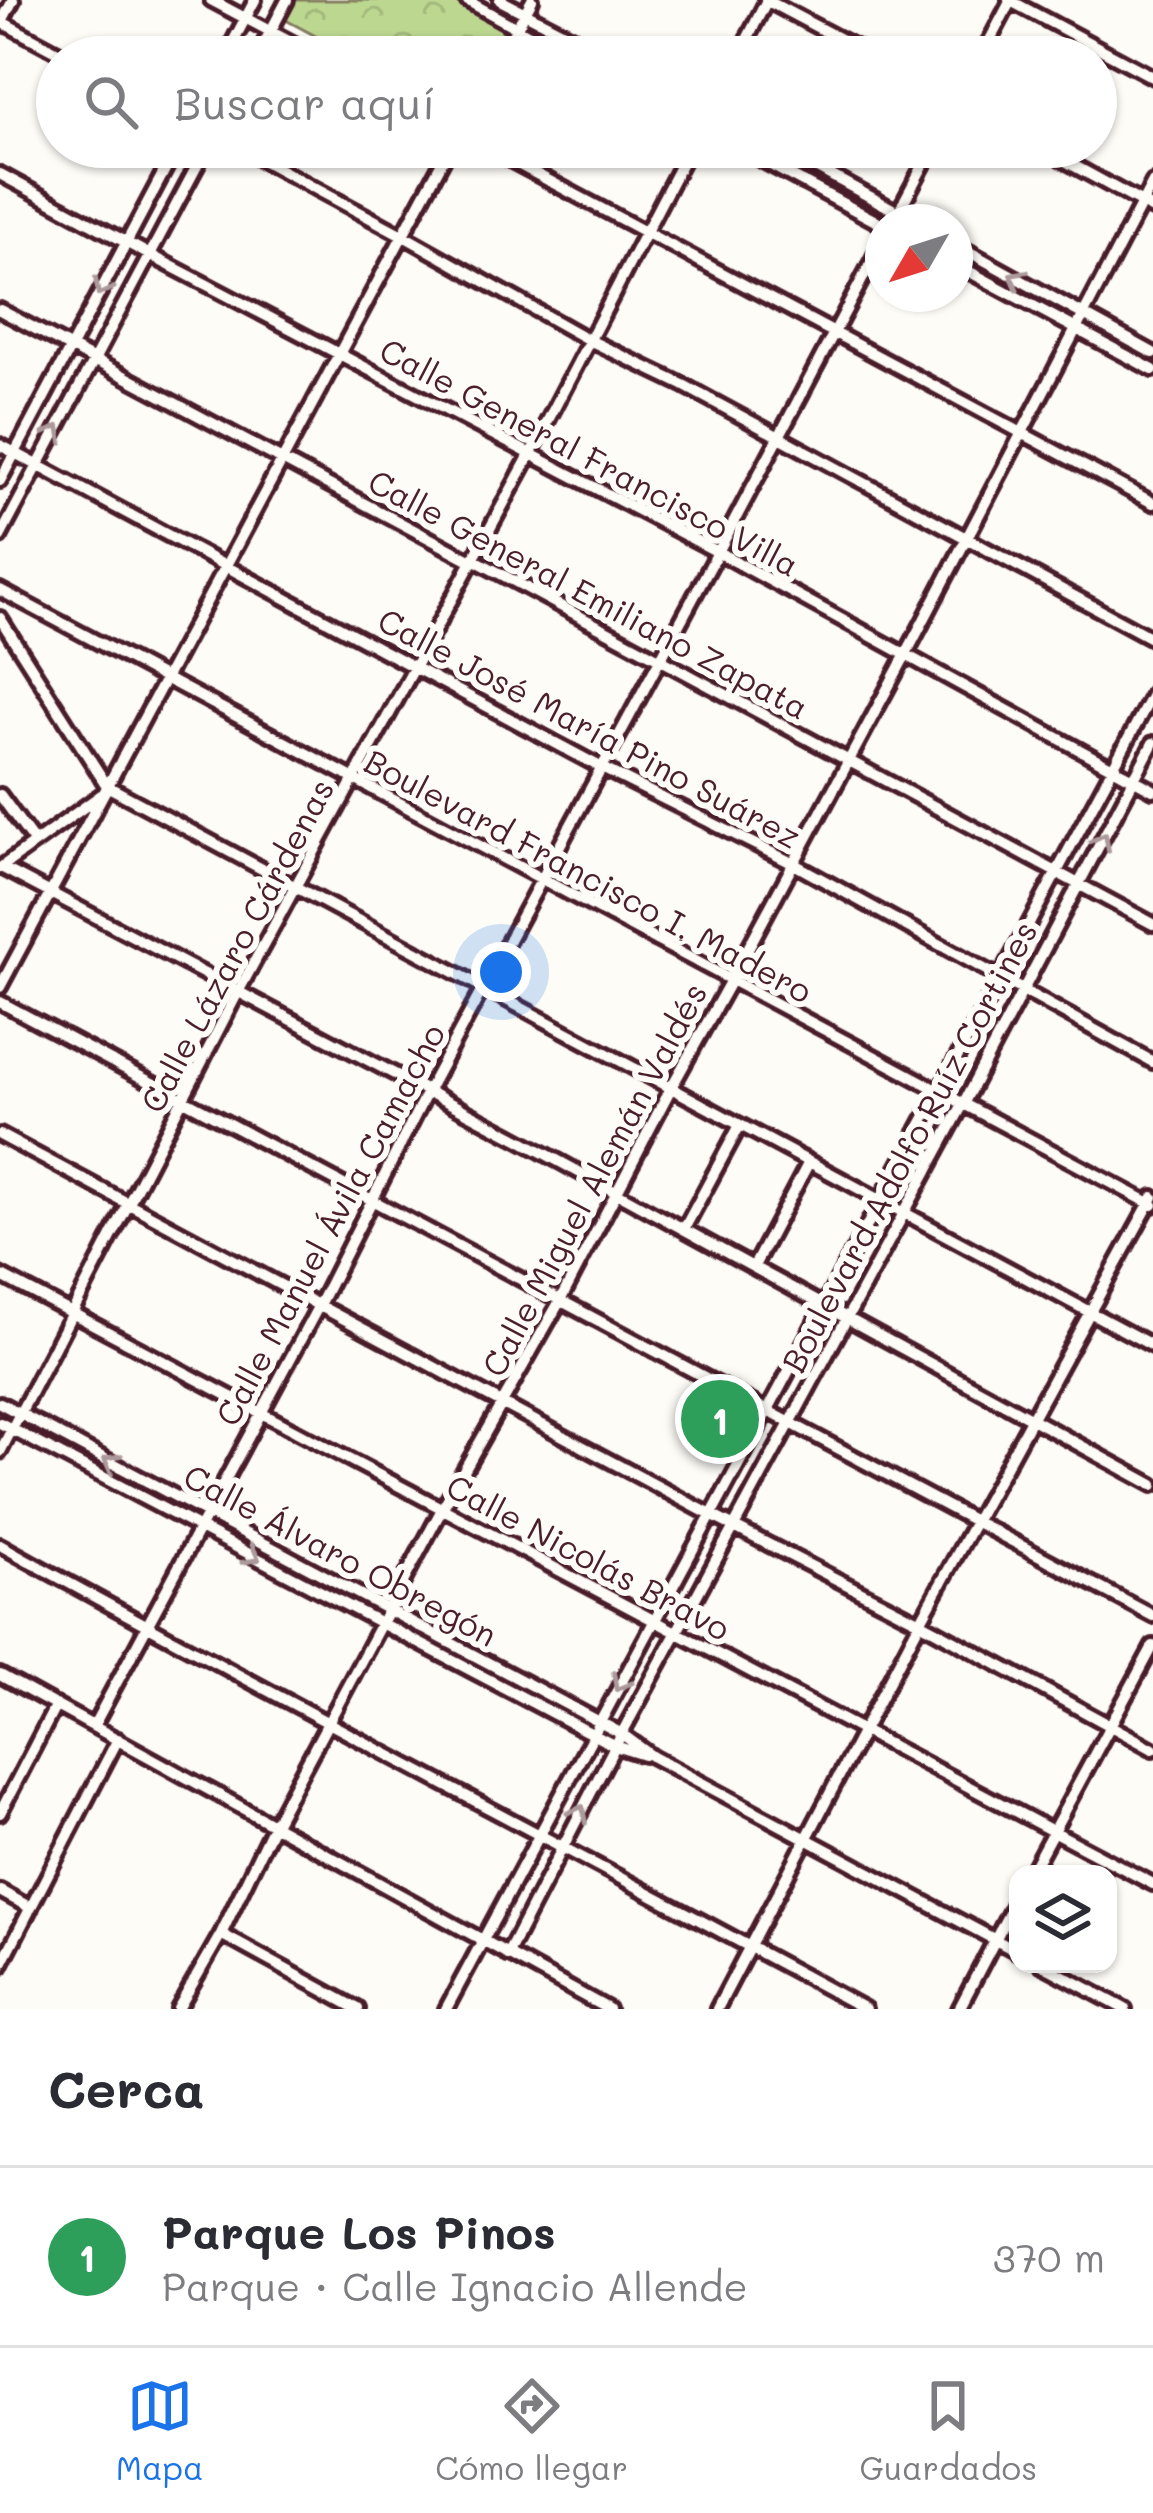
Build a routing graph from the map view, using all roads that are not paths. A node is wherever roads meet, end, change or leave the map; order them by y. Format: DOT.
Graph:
graph roads {
  1 [pos="14,0"];
  2 [pos="211,0"];
  3 [pos="256,0"];
  4 [pos="287,0"];
  5 [pos="466,0"];
  6 [pos="500,0"];
  7 [pos="532,0"];
  8 [pos="767,0"];
  9 [pos="1010,0"];
  10 [pos="525,13"];
  11 [pos="246,18"];
  12 [pos="0,23"];
  13 [pos="517,29"];
  14 [pos="271,31"];
  15 [pos="236,36"];
  16 [pos="268,36"];
  17 [pos="280,36"];
  18 [pos="513,36"];
  19 [pos="530,36"];
  20 [pos="569,36"];
  21 [pos="749,36"];
  22 [pos="835,36"];
  23 [pos="992,36"];
  24 [pos="1077,36"];
  25 [pos="36,41"];
  26 [pos="1117,58"];
  27 [pos="1153,77"];
  28 [pos="166,168"];
  29 [pos="195,168"];
  30 [pos="277,168"];
  31 [pos="439,168"];
  32 [pos="525,168"];
  33 [pos="679,168"];
  34 [pos="776,168"];
  35 [pos="814,168"];
  36 [pos="922,168"];
  37 [pos="1078,168"];
  38 [pos="0,173"];
  39 [pos="1153,182"];
  40 [pos="873,204"];
  41 [pos="902,204"];
  42 [pos="1147,206"];
  43 [pos="865,215"];
  44 [pos="644,232"];
  45 [pos="402,235"];
  46 [pos="126,242"];
  47 [pos="148,254"];
  48 [pos="973,254"];
  49 [pos="865,274"];
  50 [pos="973,274"];
  51 [pos="0,310"];
  52 [pos="1084,316"];
  53 [pos="1077,330"];
  54 [pos="834,332"];
  55 [pos="587,339"];
  56 [pos="71,347"];
  57 [pos="1153,353"];
  58 [pos="340,355"];
  59 [pos="94,359"];
  60 [pos="1153,370"];
  61 [pos="1022,432"];
  62 [pos="778,436"];
  63 [pos="0,445"];
  64 [pos="15,453"];
  65 [pos="530,453"];
  66 [pos="284,461"];
  67 [pos="39,466"];
  68 [pos="0,481"];
  69 [pos="1153,503"];
  70 [pos="0,537"];
  71 [pos="967,538"];
  72 [pos="718,552"];
  73 [pos="472,562"];
  74 [pos="227,568"];
  75 [pos="0,590"];
  76 [pos="0,618"];
  77 [pos="1153,639"];
  78 [pos="905,656"];
  79 [pos="661,660"];
  80 [pos="416,666"];
  81 [pos="167,680"];
  82 [pos="1153,693"];
  83 [pos="1153,743"];
  84 [pos="849,761"];
  85 [pos="1112,767"];
  86 [pos="602,768"];
  87 [pos="1133,779"];
  88 [pos="354,780"];
  89 [pos="105,790"];
  90 [pos="1153,790"];
  91 [pos="0,795"];
  92 [pos="35,842"];
  93 [pos="794,864"];
  94 [pos="1,867"];
  95 [pos="1058,873"];
  96 [pos="542,879"];
  97 [pos="1080,885"];
  98 [pos="294,886"];
  99 [pos="51,892"];
  100 [pos="1153,924"];
  101 [pos="1001,978"];
  102 [pos="731,980"];
  103 [pos="0,987"];
  104 [pos="483,987"];
  105 [pos="1023,990"];
  106 [pos="238,992"];
  107 [pos="0,1002"];
  108 [pos="1153,1062"];
  109 [pos="670,1088"];
  110 [pos="427,1093"];
  111 [pos="939,1093"];
  112 [pos="183,1101"];
  113 [pos="962,1106"];
  114 [pos="740,1125"];
  115 [pos="0,1135"];
  116 [pos="809,1162"];
  117 [pos="617,1192"];
  118 [pos="372,1200"];
  119 [pos="881,1201"];
  120 [pos="1152,1202"];
  121 [pos="130,1204"];
  122 [pos="904,1212"];
  123 [pos="684,1229"];
  124 [pos="754,1266"];
  125 [pos="0,1275"];
  126 [pos="561,1299"];
  127 [pos="319,1304"];
  128 [pos="824,1306"];
  129 [pos="1090,1312"];
  130 [pos="74,1314"];
  131 [pos="847,1319"];
  132 [pos="1153,1346"];
  133 [pos="0,1403"];
  134 [pos="502,1404"];
  135 [pos="768,1410"];
  136 [pos="261,1413"];
  137 [pos="21,1414"];
  138 [pos="790,1421"];
  139 [pos="1033,1421"];
  140 [pos="0,1424"];
  141 [pos="12,1430"];
  142 [pos="0,1452"];
  143 [pos="1153,1485"];
  144 [pos="442,1509"];
  145 [pos="207,1513"];
  146 [pos="711,1514"];
  147 [pos="976,1523"];
  148 [pos="734,1526"];
  149 [pos="200,1528"];
  150 [pos="0,1545"];
  151 [pos="390,1610"];
  152 [pos="1153,1616"];
  153 [pos="654,1621"];
  154 [pos="920,1622"];
  155 [pos="382,1624"];
  156 [pos="146,1626"];
  157 [pos="676,1633"];
  158 [pos="1153,1646"];
  159 [pos="0,1675"];
  160 [pos="56,1705"];
  161 [pos="599,1721"];
  162 [pos="329,1722"];
  163 [pos="94,1725"];
  164 [pos="1111,1726"];
  165 [pos="865,1732"];
  166 [pos="592,1734"];
  167 [pos="622,1734"];
  168 [pos="118,1739"];
  169 [pos="614,1746"];
  170 [pos="1153,1749"];
  171 [pos="653,1757"];
  172 [pos="0,1813"];
  173 [pos="273,1826"];
  174 [pos="1053,1832"];
  175 [pos="539,1833"];
  176 [pos="808,1840"];
  177 [pos="562,1845"];
  178 [pos="1035,1865"];
  179 [pos="1153,1884"];
  180 [pos="0,1891"];
  181 [pos="31,1908"];
  182 [pos="1009,1912"];
  183 [pos="220,1934"];
  184 [pos="994,1939"];
  185 [pos="481,1941"];
  186 [pos="750,1947"];
  187 [pos="1009,1947"];
  188 [pos="507,1955"];
  189 [pos="0,1967"];
  190 [pos="1058,1973"];
  191 [pos="178,2009"];
  192 [pos="358,2009"];
  193 [pos="446,2009"];
  194 [pos="608,2009"];
  195 [pos="717,2009"];
  196 [pos="866,2009"];
  197 [pos="959,2009"];
  198 [pos="1125,2009"];
  1 -- 12 [label="street"];
  2 -- 11 [label="street"];
  3 -- 11 [label="street"];
  4 -- 14 [label="street"];
  5 -- 13 [label="street"];
  6 -- 10 [label="street"];
  7 -- 10 [label="street"];
  8 -- 21 [label="street"];
  8 -- 22 [label="street"];
  9 -- 23 [label="street"];
  9 -- 24 [label="street"];
  10 -- 13 [label="street"];
  10 -- 20 [label="street"];
  11 -- 14 [label="street"];
  11 -- 15 [label="street"];
  12 -- 25 [label="street"];
  13 -- 18 [label="street"];
  13 -- 19 [label="street"];
  14 -- 16 [label="street"];
  14 -- 17 [label="street"];
  26 -- 27 [label="street"];
  28 -- 46 [label="street"];
  29 -- 47 [label="street"];
  30 -- 45 [label="street"];
  31 -- 45 [label="street"];
  32 -- 44 [label="street"];
  33 -- 44 [label="street, Calle Lázaro Cárdenas"];
  34 -- 43 [label="street"];
  35 -- 40 [label="street"];
  36 -- 41 [label="street"];
  37 -- 42 [label="street"];
  38 -- 46 [label="street, Calle General Francisco Villa"];
  39 -- 42 [label="street, Calle Miguel Alemán Valdés"];
  42 -- 52 [label="street, Calle Miguel Alemán Valdés"];
  44 -- 54 [label="street"];
  44 -- 55 [label="street, Calle Lázaro Cárdenas"];
  45 -- 55 [label="street"];
  45 -- 58 [label="street"];
  46 -- 47 [label="street, Calle General Francisco Villa"];
  46 -- 56 [label="street, one-way"];
  47 -- 58 [label="street, Calle General Francisco Villa"];
  47 -- 59 [label="street"];
  52 -- 48 [label="street, one-way"];
  49 -- 54 [label="street, Calle Manuel Ávila Camacho"];
  50 -- 53 [label="street"];
  51 -- 56 [label="street, Calle General Emiliano Zapata"];
  52 -- 53 [label="street, Calle Miguel Alemán Valdés"];
  52 -- 57 [label="street"];
  53 -- 60 [label="street"];
  53 -- 61 [label="street, Calle Miguel Alemán Valdés"];
  54 -- 61 [label="street"];
  54 -- 62 [label="street, Calle Manuel Ávila Camacho"];
  55 -- 62 [label="street"];
  55 -- 65 [label="street, Calle Lázaro Cárdenas"];
  56 -- 59 [label="street, Calle General Emiliano Zapata"];
  56 -- 64 [label="street"];
  58 -- 65 [label="street, Calle General Francisco Villa"];
  58 -- 66 [label="street"];
  59 -- 66 [label="street, Calle General Emiliano Zapata"];
  67 -- 59 [label="street, one-way"];
  61 -- 69 [label="street"];
  61 -- 71 [label="street, Calle Miguel Alemán Valdés"];
  62 -- 71 [label="street"];
  62 -- 72 [label="street, Calle Manuel Ávila Camacho"];
  63 -- 64 [label="street, Calle José María Pino Suárez"];
  64 -- 67 [label="street, Calle José María Pino Suárez"];
  64 -- 68 [label="street"];
  65 -- 72 [label="street, Calle General Francisco Villa"];
  65 -- 73 [label="street, Calle Lázaro Cárdenas"];
  66 -- 73 [label="street, Calle General Emiliano Zapata"];
  66 -- 74 [label="street"];
  67 -- 70 [label="street"];
  67 -- 74 [label="street, Calle José María Pino Suárez"];
  71 -- 77 [label="street"];
  71 -- 78 [label="street, Calle Miguel Alemán Valdés"];
  72 -- 78 [label="street, Calle General Francisco Villa"];
  72 -- 79 [label="street, Calle Manuel Ávila Camacho"];
  73 -- 79 [label="street, Calle General Emiliano Zapata"];
  73 -- 80 [label="street, Calle Lázaro Cárdenas"];
  74 -- 80 [label="street, Calle José María Pino Suárez"];
  74 -- 81 [label="street"];
  75 -- 81 [label="street, Boulevard Francisco I. Madero"];
  76 -- 89 [label="street"];
  78 -- 84 [label="street, Calle Miguel Alemán Valdés"];
  78 -- 85 [label="street, Calle General Francisco Villa"];
  79 -- 84 [label="street, Calle General Emiliano Zapata"];
  79 -- 86 [label="street, Calle Manuel Ávila Camacho"];
  80 -- 86 [label="street, Calle José María Pino Suárez"];
  80 -- 88 [label="street, Calle Lázaro Cárdenas"];
  81 -- 88 [label="street, Boulevard Francisco I. Madero"];
  81 -- 89 [label="street"];
  82 -- 85 [label="street, Boulevard Adolfo Ruíz Cortines"];
  83 -- 87 [label="street, Boulevard Adolfo Ruíz Cortines"];
  84 -- 93 [label="street, Calle Miguel Alemán Valdés"];
  84 -- 95 [label="street, Calle General Emiliano Zapata"];
  85 -- 87 [label="street, Calle General Francisco Villa"];
  85 -- 95 [label="street, Boulevard Adolfo Ruíz Cortines"];
  86 -- 93 [label="street, Calle José María Pino Suárez"];
  86 -- 96 [label="street, Calle Manuel Ávila Camacho"];
  87 -- 90 [label="street, Calle General Francisco Villa"];
  97 -- 87 [label="street, Boulevard Adolfo Ruíz Cortines, one-way"];
  88 -- 96 [label="street, Boulevard Francisco I. Madero"];
  88 -- 98 [label="street, Calle Lázaro Cárdenas"];
  89 -- 92 [label="street"];
  89 -- 98 [label="street"];
  89 -- 99 [label="street"];
  91 -- 92 [label="street"];
  92 -- 94 [label="street"];
  93 -- 101 [label="street, Calle José María Pino Suárez"];
  93 -- 102 [label="street, Calle Miguel Alemán Valdés"];
  94 -- 99 [label="street"];
  95 -- 97 [label="street, Calle General Emiliano Zapata"];
  95 -- 101 [label="street, Boulevard Adolfo Ruíz Cortines"];
  96 -- 102 [label="street, Boulevard Francisco I. Madero"];
  96 -- 104 [label="street, Calle Manuel Ávila Camacho"];
  97 -- 100 [label="street, Calle General Emiliano Zapata"];
  97 -- 105 [label="street, Boulevard Adolfo Ruíz Cortines"];
  98 -- 104 [label="street"];
  98 -- 106 [label="street, Calle Lázaro Cárdenas"];
  99 -- 103 [label="street"];
  99 -- 106 [label="street"];
  101 -- 105 [label="street, Calle José María Pino Suárez"];
  101 -- 111 [label="street, Boulevard Adolfo Ruíz Cortines"];
  102 -- 109 [label="street, Calle Miguel Alemán Valdés"];
  102 -- 111 [label="street, Boulevard Francisco I. Madero"];
  104 -- 109 [label="street"];
  104 -- 110 [label="street, Calle Manuel Ávila Camacho"];
  105 -- 108 [label="street, Calle José María Pino Suárez"];
  105 -- 113 [label="street, Boulevard Adolfo Ruíz Cortines"];
  106 -- 110 [label="street"];
  106 -- 112 [label="street, Calle Lázaro Cárdenas"];
  107 -- 112 [label="street"];
  109 -- 114 [label="street"];
  109 -- 117 [label="street, Calle Miguel Alemán Valdés"];
  110 -- 117 [label="street"];
  110 -- 118 [label="street, Calle Manuel Ávila Camacho"];
  111 -- 113 [label="street, Boulevard Francisco I. Madero"];
  111 -- 119 [label="street, Boulevard Adolfo Ruíz Cortines"];
  112 -- 118 [label="street"];
  112 -- 121 [label="street, Calle Lázaro Cárdenas"];
  113 -- 120 [label="street, Boulevard Francisco I. Madero"];
  113 -- 122 [label="street, Boulevard Adolfo Ruíz Cortines"];
  114 -- 116 [label="street"];
  114 -- 123 [label="street"];
  115 -- 121 [label="street"];
  116 -- 119 [label="street"];
  116 -- 124 [label="street"];
  117 -- 123 [label="street"];
  117 -- 126 [label="street, Calle Miguel Alemán Valdés"];
  118 -- 126 [label="street"];
  118 -- 127 [label="street, Calle Manuel Ávila Camacho"];
  119 -- 122 [label="street"];
  119 -- 128 [label="street, Boulevard Adolfo Ruíz Cortines"];
  120 -- 129 [label="street"];
  121 -- 127 [label="street"];
  121 -- 130 [label="street, Calle Lázaro Cárdenas"];
  122 -- 129 [label="street"];
  122 -- 131 [label="street, Boulevard Adolfo Ruíz Cortines"];
  123 -- 124 [label="street"];
  124 -- 128 [label="street"];
  125 -- 130 [label="street, Calle Nicolás Bravo"];
  126 -- 134 [label="street, Calle Miguel Alemán Valdés"];
  126 -- 135 [label="street"];
  127 -- 134 [label="street"];
  127 -- 136 [label="street, Calle Manuel Ávila Camacho"];
  128 -- 131 [label="street"];
  128 -- 135 [label="street, Boulevard Adolfo Ruíz Cortines"];
  129 -- 132 [label="street"];
  129 -- 139 [label="street"];
  130 -- 136 [label="street, Calle Nicolás Bravo"];
  130 -- 137 [label="street, Calle Lázaro Cárdenas"];
  131 -- 138 [label="street, Boulevard Adolfo Ruíz Cortines"];
  131 -- 139 [label="street"];
  133 -- 137 [label="street, Calle Álvaro Obregón"];
  134 -- 144 [label="street, Calle Miguel Alemán Valdés"];
  134 -- 146 [label="street"];
  135 -- 138 [label="street"];
  135 -- 146 [label="street, Boulevard Adolfo Ruíz Cortines"];
  136 -- 144 [label="street, Calle Nicolás Bravo"];
  136 -- 145 [label="street, Calle Manuel Ávila Camacho"];
  137 -- 141 [label="street, Calle Lázaro Cárdenas"];
  145 -- 137 [label="street, Calle Álvaro Obregón, one-way"];
  138 -- 147 [label="street"];
  138 -- 148 [label="street, Boulevard Adolfo Ruíz Cortines"];
  139 -- 143 [label="street"];
  139 -- 147 [label="street"];
  140 -- 141 [label="street, Calle Álvaro Obregón"];
  141 -- 142 [label="street, Calle Lázaro Cárdenas"];
  141 -- 149 [label="street, Calle Álvaro Obregón"];
  144 -- 151 [label="street, Calle Miguel Alemán Valdés"];
  144 -- 153 [label="street, Calle Nicolás Bravo"];
  145 -- 149 [label="street, Calle Manuel Ávila Camacho"];
  145 -- 151 [label="street, Calle Álvaro Obregón"];
  146 -- 148 [label="street"];
  146 -- 153 [label="street, Boulevard Adolfo Ruíz Cortines"];
  147 -- 152 [label="street"];
  147 -- 154 [label="street"];
  148 -- 154 [label="street"];
  148 -- 157 [label="street, Boulevard Adolfo Ruíz Cortines"];
  149 -- 155 [label="street, Calle Álvaro Obregón, one-way"];
  149 -- 156 [label="street, Calle Manuel Ávila Camacho"];
  150 -- 156 [label="street"];
  151 -- 155 [label="street, Calle Miguel Alemán Valdés"];
  151 -- 161 [label="street, Calle Álvaro Obregón"];
  153 -- 157 [label="street, Calle Nicolás Bravo"];
  153 -- 161 [label="street, Boulevard Adolfo Ruíz Cortines, one-way"];
  154 -- 164 [label="street"];
  154 -- 165 [label="street"];
  155 -- 162 [label="street, Calle Miguel Alemán Valdés"];
  155 -- 166 [label="street, Calle Álvaro Obregón"];
  156 -- 162 [label="street"];
  156 -- 163 [label="street, Calle Manuel Ávila Camacho"];
  157 -- 165 [label="street, Calle Nicolás Bravo"];
  157 -- 167 [label="street, Boulevard Adolfo Ruíz Cortines"];
  158 -- 164 [label="street"];
  159 -- 160 [label="street"];
  160 -- 163 [label="street"];
  160 -- 172 [label="street"];
  161 -- 166 [label="street, Boulevard Adolfo Ruíz Cortines"];
  161 -- 167 [label="street, Calle Álvaro Obregón"];
  162 -- 173 [label="street, Calle Miguel Alemán Valdés"];
  162 -- 175 [label="street"];
  163 -- 168 [label="street"];
  164 -- 170 [label="street"];
  164 -- 174 [label="street"];
  165 -- 174 [label="street, Calle Nicolás Bravo"];
  165 -- 176 [label="street"];
  166 -- 169 [label="street, Calle Álvaro Obregón"];
  166 -- 175 [label="street, Boulevard Adolfo Ruíz Cortines"];
  167 -- 169 [label="street, Boulevard Adolfo Ruíz Cortines"];
  167 -- 171 [label="street, Calle Álvaro Obregón"];
  168 -- 173 [label="street"];
  168 -- 181 [label="street"];
  169 -- 171 [label="street, Calle Álvaro Obregón"];
  177 -- 169 [label="street, Boulevard Adolfo Ruíz Cortines, one-way"];
  171 -- 176 [label="street, Calle Álvaro Obregón"];
  173 -- 183 [label="street, Calle Miguel Alemán Valdés"];
  173 -- 185 [label="street"];
  174 -- 178 [label="street"];
  174 -- 179 [label="street, Calle Nicolás Bravo"];
  175 -- 177 [label="street"];
  175 -- 185 [label="street, Boulevard Adolfo Ruíz Cortines"];
  176 -- 184 [label="street, Calle Álvaro Obregón"];
  176 -- 186 [label="street"];
  177 -- 186 [label="street"];
  177 -- 188 [label="street, Boulevard Adolfo Ruíz Cortines"];
  180 -- 181 [label="street"];
  181 -- 189 [label="street"];
  182 -- 184 [label="street"];
  183 -- 191 [label="street, Calle Miguel Alemán Valdés"];
  183 -- 192 [label="street"];
  184 -- 187 [label="street, Calle Álvaro Obregón"];
  184 -- 197 [label="street"];
  185 -- 188 [label="street"];
  185 -- 193 [label="street, Boulevard Adolfo Ruíz Cortines"];
  186 -- 195 [label="street"];
  186 -- 196 [label="street"];
  188 -- 194 [label="street"];
  190 -- 198 [label="street"];
}
